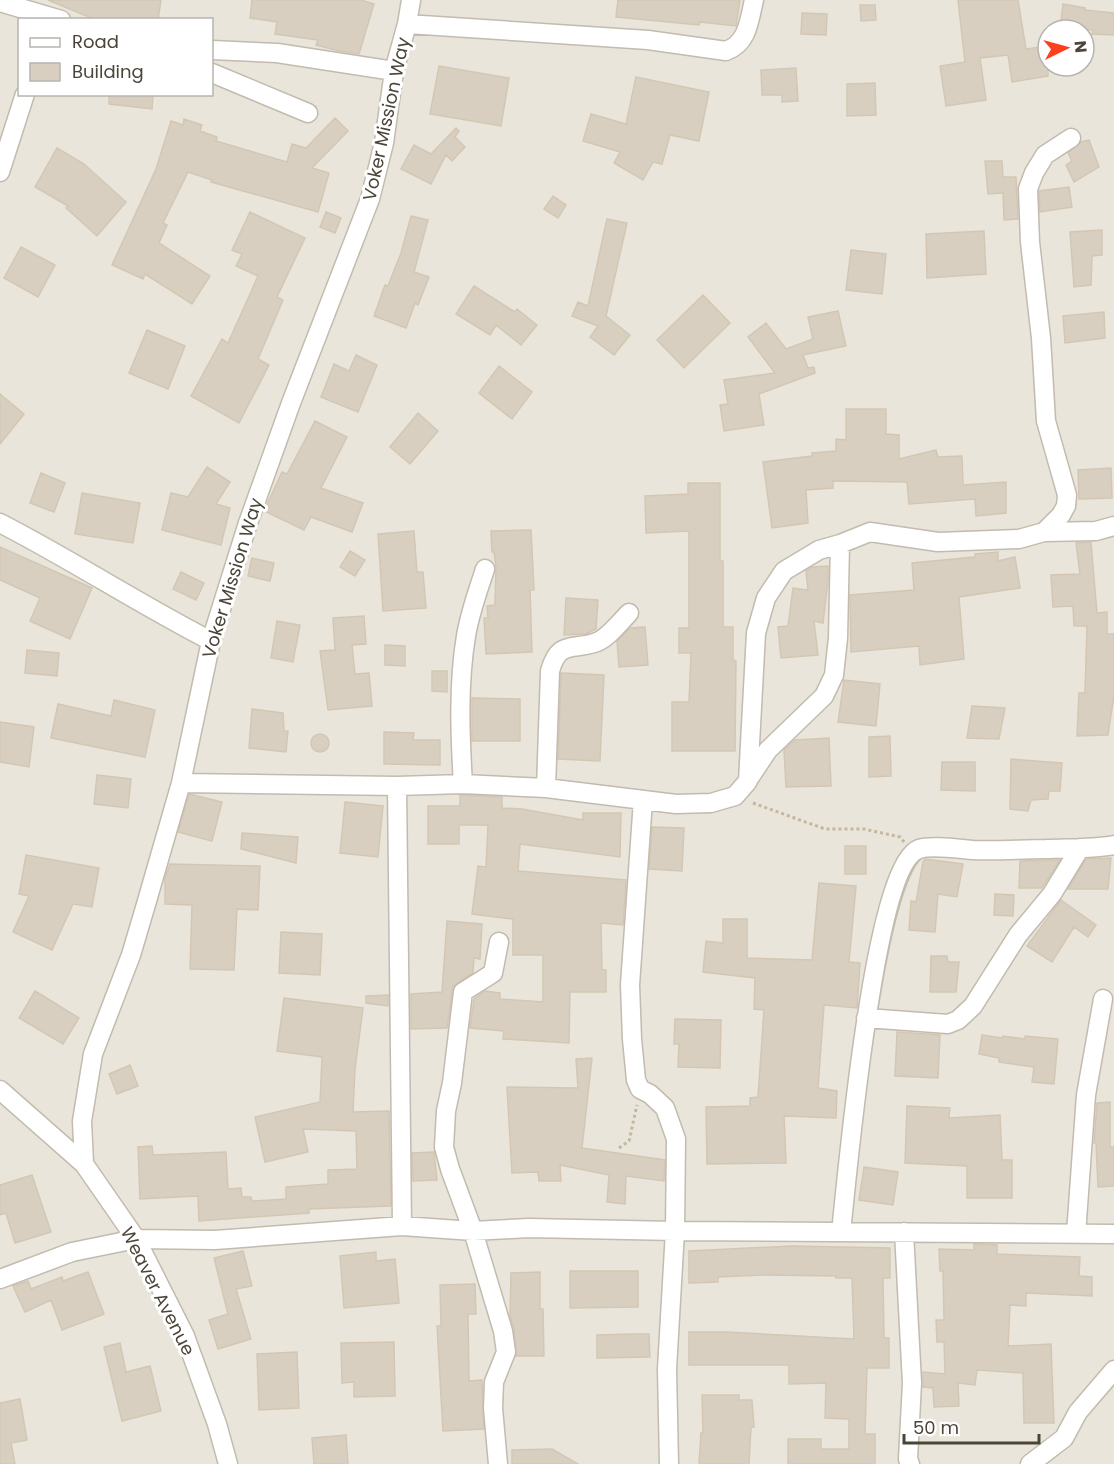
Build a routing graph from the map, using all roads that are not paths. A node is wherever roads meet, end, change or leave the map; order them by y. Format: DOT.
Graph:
graph roads {
  1 [pos="411,0"];
  2 [pos="754,0"];
  3 [pos="0,2"];
  4 [pos="53,14"];
  5 [pos="407,24"];
  6 [pos="213,50"];
  7 [pos="394,71"];
  8 [pos="213,73"];
  9 [pos="24,96"];
  10 [pos="308,113"];
  11 [pos="1071,138"];
  12 [pos="0,172"];
  13 [pos="0,523"];
  14 [pos="1114,526"];
  15 [pos="1044,532"];
  16 [pos="840,544"];
  17 [pos="485,569"];
  18 [pos="629,613"];
  19 [pos="211,641"];
  20 [pos="748,781"];
  21 [pos="181,783"];
  22 [pos="463,784"];
  23 [pos="397,786"];
  24 [pos="546,788"];
  25 [pos="642,800"];
  26 [pos="1114,845"];
  27 [pos="1080,848"];
  28 [pos="499,942"];
  29 [pos="1103,999"];
  30 [pos="866,1018"];
  31 [pos="0,1090"];
  32 [pos="84,1164"];
  33 [pos="402,1226"];
  34 [pos="473,1231"];
  35 [pos="675,1231"];
  36 [pos="841,1232"];
  37 [pos="904,1233"];
  38 [pos="1076,1234"];
  39 [pos="1114,1234"];
  40 [pos="136,1239"];
  41 [pos="0,1279"];
  42 [pos="1114,1370"];
  43 [pos="228,1464"];
  44 [pos="498,1464"];
  45 [pos="669,1464"];
  46 [pos="910,1464"];
  47 [pos="1030,1464"];
  1 -- 5 [label="street, Voker Mission Way"];
  2 -- 5 [label="street"];
  3 -- 4 [label="street"];
  5 -- 7 [label="street, Voker Mission Way"];
  6 -- 7 [label="street"];
  7 -- 19 [label="street, Voker Mission Way"];
  8 -- 10 [label="street"];
  9 -- 12 [label="street"];
  11 -- 15 [label="street"];
  13 -- 19 [label="street"];
  14 -- 15 [label="street"];
  15 -- 16 [label="street"];
  16 -- 20 [label="street"];
  16 -- 20 [label="street"];
  17 -- 22 [label="street"];
  18 -- 24 [label="street"];
  19 -- 21 [label="street, Voker Mission Way"];
  20 -- 25 [label="street"];
  21 -- 23 [label="street"];
  21 -- 32 [label="street, Voker Mission Way"];
  22 -- 23 [label="street"];
  22 -- 24 [label="street"];
  23 -- 33 [label="street"];
  24 -- 25 [label="street"];
  25 -- 35 [label="street"];
  26 -- 27 [label="street"];
  27 -- 30 [label="street"];
  27 -- 30 [label="street"];
  28 -- 34 [label="street"];
  29 -- 38 [label="street"];
  30 -- 36 [label="street"];
  31 -- 32 [label="street, Weaver Avenue"];
  32 -- 40 [label="street, Weaver Avenue"];
  33 -- 34 [label="street"];
  33 -- 40 [label="street"];
  34 -- 35 [label="street"];
  34 -- 44 [label="street"];
  35 -- 36 [label="street"];
  35 -- 45 [label="street"];
  36 -- 37 [label="street"];
  37 -- 38 [label="street"];
  37 -- 46 [label="street"];
  38 -- 39 [label="street"];
  40 -- 41 [label="street"];
  40 -- 43 [label="street, Weaver Avenue"];
  42 -- 47 [label="street"];
}
